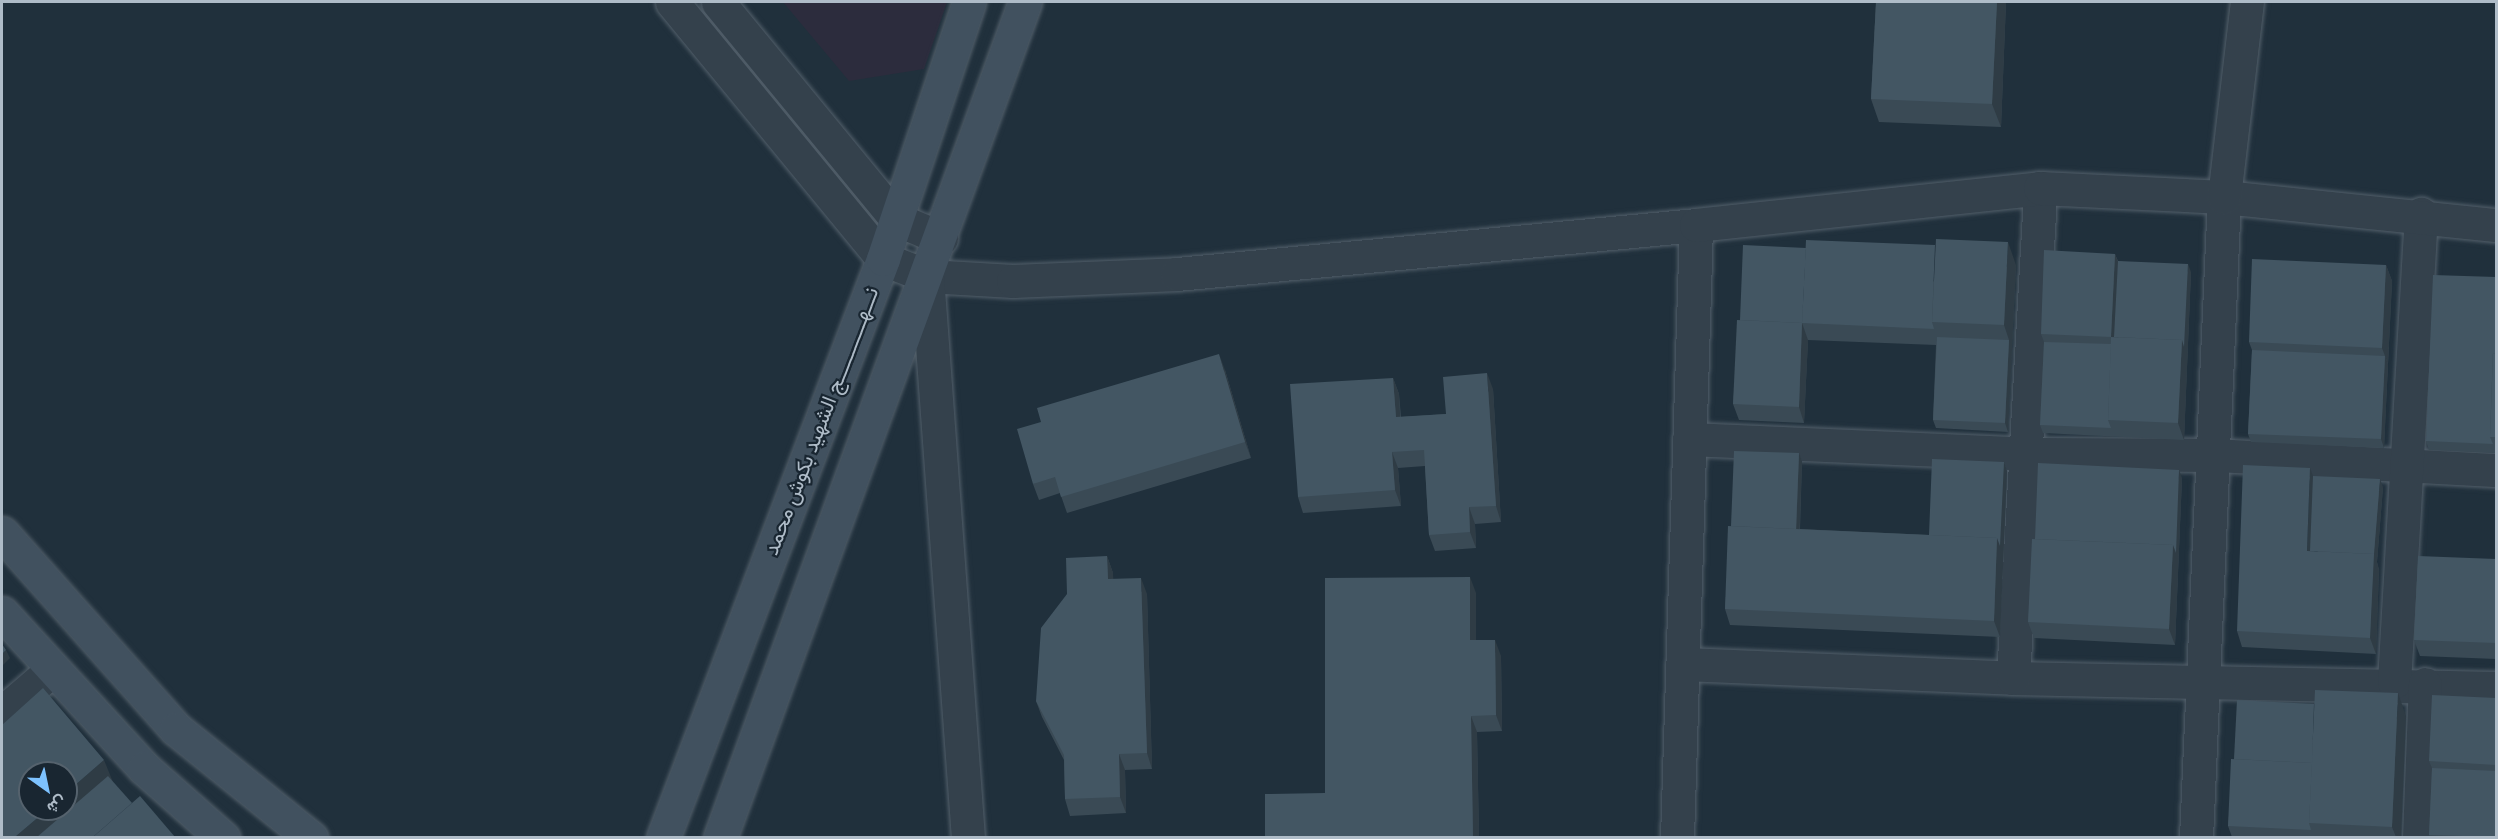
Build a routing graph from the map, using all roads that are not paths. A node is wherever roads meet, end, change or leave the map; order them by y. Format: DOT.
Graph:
graph roads {
  1 [pos="672,2"];
  2 [pos="718,2"];
  3 [pos="969,2"];
  4 [pos="1025,2"];
  5 [pos="2247,2"];
  6 [pos="2040,188"];
  7 [pos="2224,197"];
  8 [pos="2421,214"];
  9 [pos="896,219"];
  10 [pos="1696,225"];
  11 [pos="2496,225"];
  12 [pos="941,238"];
  13 [pos="883,259"];
  14 [pos="927,276"];
  15 [pos="1689,439"];
  16 [pos="2028,454"];
  17 [pos="2215,455"];
  18 [pos="2404,468"];
  19 [pos="2496,470"];
  20 [pos="2,533"];
  21 [pos="2,613"];
  22 [pos="1684,664"];
  23 [pos="52,670"];
  24 [pos="2013,678"];
  25 [pos="2206,680"];
  26 [pos="2409,683"];
  27 [pos="2496,688"];
  28 [pos="2,713"];
  29 [pos="224,837"];
  30 [pos="311,837"];
  31 [pos="663,837"];
  32 [pos="720,837"];
  33 [pos="968,837"];
  34 [pos="1677,837"];
  35 [pos="2196,837"];
  36 [pos="2419,837"];
  1 -- 13 [label="street"];
  2 -- 9 [label="street"];
  3 -- 9 [label="street, نـــهـــــــــــج الشهيد بكوش محمد"];
  4 -- 12 [label="street"];
  5 -- 7 [label="street"];
  6 -- 7 [label="street"];
  6 -- 10 [label="street"];
  6 -- 16 [label="street"];
  7 -- 8 [label="street"];
  7 -- 17 [label="street"];
  8 -- 11 [label="street"];
  8 -- 18 [label="street"];
  9 -- 12 [label="street"];
  9 -- 13 [label="street, نـــهـــــــــــج الشهيد بكوش محمد"];
  10 -- 14 [label="street"];
  10 -- 15 [label="street"];
  12 -- 14 [label="street"];
  13 -- 14 [label="street"];
  13 -- 31 [label="street, نـــهـــــــــــج الشهيد بكوش محمد"];
  14 -- 32 [label="street"];
  14 -- 33 [label="street"];
  15 -- 16 [label="street"];
  15 -- 22 [label="street"];
  16 -- 17 [label="street"];
  16 -- 24 [label="street"];
  17 -- 18 [label="street"];
  17 -- 25 [label="street"];
  18 -- 19 [label="street"];
  18 -- 26 [label="street"];
  20 -- 30 [label="street"];
  21 -- 23 [label="street"];
  22 -- 24 [label="street"];
  22 -- 34 [label="street"];
  23 -- 28 [label="street"];
  23 -- 29 [label="street"];
  24 -- 25 [label="street"];
  25 -- 26 [label="street"];
  25 -- 35 [label="street"];
  26 -- 27 [label="street"];
  26 -- 36 [label="street"];
}
